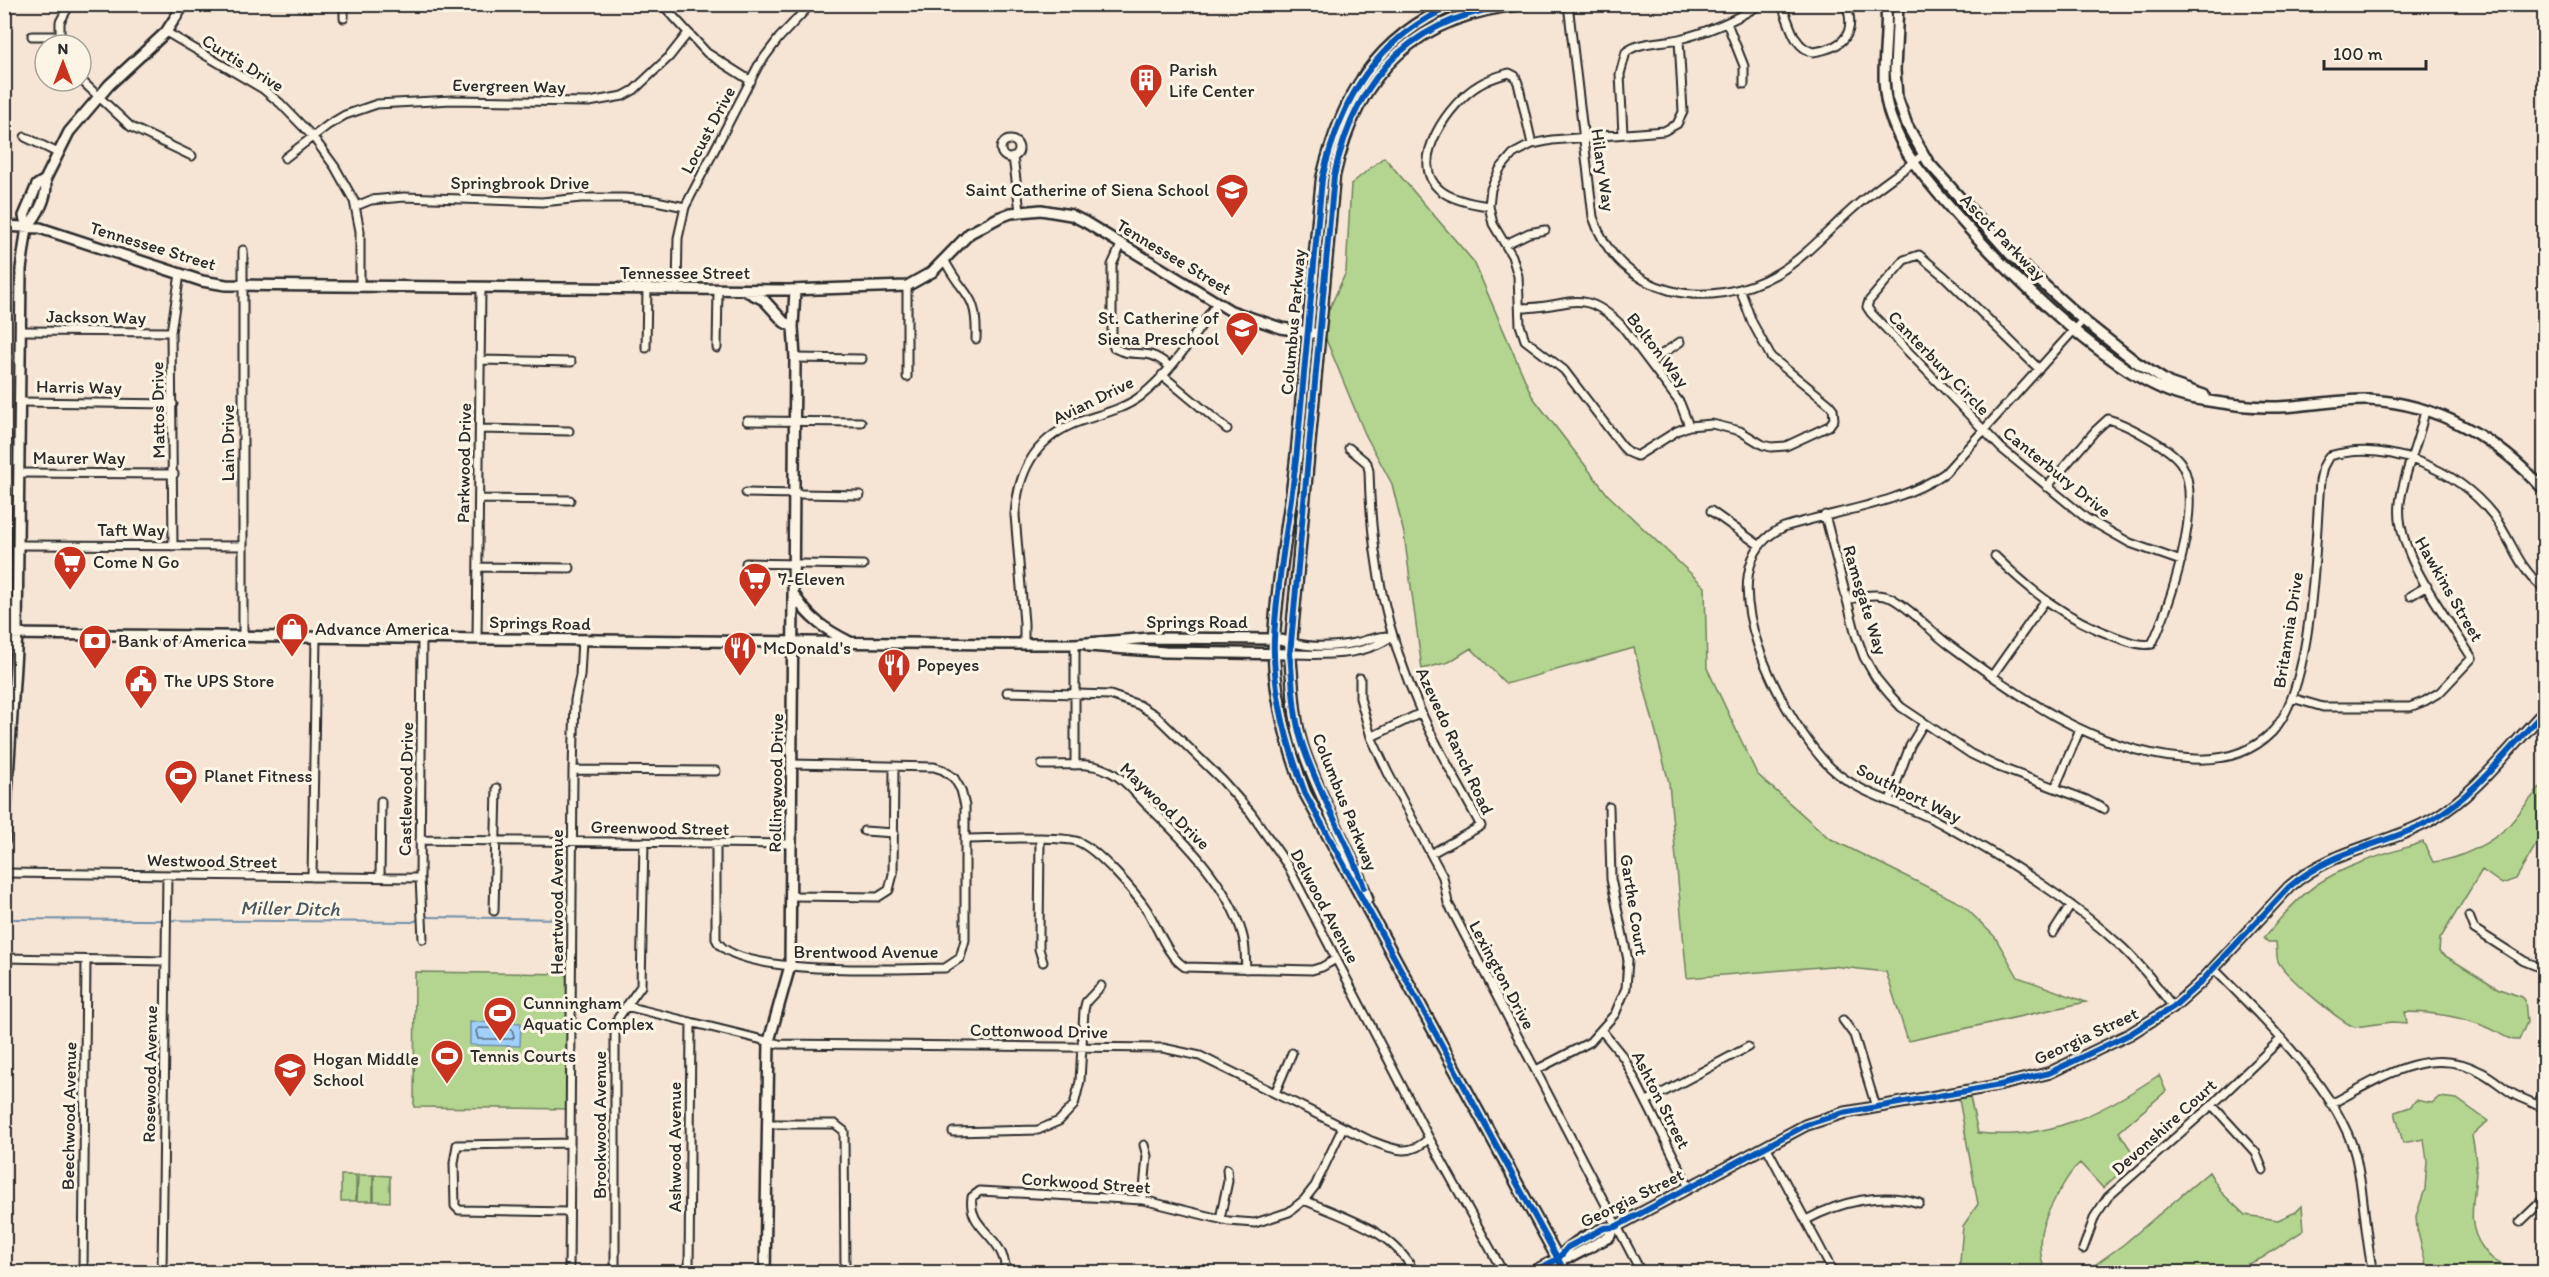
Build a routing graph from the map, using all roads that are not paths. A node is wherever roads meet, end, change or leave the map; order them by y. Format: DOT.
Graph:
graph roads {
  1 [pos="70,4"];
  2 [pos="184,4"];
  3 [pos="344,4"];
  4 [pos="662,4"];
  5 [pos="811,4"];
  6 [pos="1456,4"];
  7 [pos="1525,4"];
  8 [pos="1568,4"];
  9 [pos="1761,4"];
  10 [pos="1781,4"];
  11 [pos="1846,4"];
  12 [pos="1886,4"];
  13 [pos="1898,4"];
  14 [pos="344,18"];
  15 [pos="1727,23"];
  16 [pos="166,32"];
  17 [pos="59,33"];
  18 [pos="688,33"];
  19 [pos="1679,39"];
  20 [pos="750,81"];
  21 [pos="1744,84"];
  22 [pos="93,93"];
  23 [pos="98,98"];
  24 [pos="1623,134"];
  25 [pos="25,137"];
  26 [pos="313,137"];
  27 [pos="1584,138"];
  28 [pos="1532,144"];
  29 [pos="58,153"];
  30 [pos="1923,155"];
  31 [pos="192,156"];
  32 [pos="1013,157"];
  33 [pos="285,158"];
  34 [pos="1913,163"];
  35 [pos="356,206"];
  36 [pos="1489,206"];
  37 [pos="685,207"];
  38 [pos="1020,212"];
  39 [pos="4,226"];
  40 [pos="27,227"];
  41 [pos="1545,230"];
  42 [pos="1506,244"];
  43 [pos="1119,249"];
  44 [pos="243,250"];
  45 [pos="944,259"];
  46 [pos="180,273"];
  47 [pos="907,286"];
  48 [pos="244,287"];
  49 [pos="360,287"];
  50 [pos="481,288"];
  51 [pos="647,289"];
  52 [pos="1740,289"];
  53 [pos="677,290"];
  54 [pos="718,290"];
  55 [pos="742,290"];
  56 [pos="795,290"];
  57 [pos="1216,303"];
  58 [pos="1520,308"];
  59 [pos="2083,320"];
  60 [pos="793,327"];
  61 [pos="2075,329"];
  62 [pos="21,331"];
  63 [pos="171,332"];
  64 [pos="1307,332"];
  65 [pos="1318,333"];
  66 [pos="976,339"];
  67 [pos="1680,342"];
  68 [pos="646,348"];
  69 [pos="717,348"];
  70 [pos="795,358"];
  71 [pos="862,359"];
  72 [pos="480,360"];
  73 [pos="571,362"];
  74 [pos="1650,362"];
  75 [pos="1169,366"];
  76 [pos="2039,369"];
  77 [pos="1162,375"];
  78 [pos="907,376"];
  79 [pos="2220,401"];
  80 [pos="20,402"];
  81 [pos="172,404"];
  82 [pos="2425,410"];
  83 [pos="747,421"];
  84 [pos="795,422"];
  85 [pos="861,423"];
  86 [pos="1689,426"];
  87 [pos="480,429"];
  88 [pos="1227,429"];
  89 [pos="569,431"];
  90 [pos="1984,431"];
  91 [pos="1349,448"];
  92 [pos="2410,459"];
  93 [pos="20,473"];
  94 [pos="174,474"];
  95 [pos="2047,487"];
  96 [pos="2544,490"];
  97 [pos="746,493"];
  98 [pos="795,494"];
  99 [pos="860,495"];
  100 [pos="479,499"];
  101 [pos="570,500"];
  102 [pos="1711,511"];
  103 [pos="1825,515"];
  104 [pos="19,545"];
  105 [pos="1759,545"];
  106 [pos="173,546"];
  107 [pos="243,546"];
  108 [pos="1995,556"];
  109 [pos="2181,561"];
  110 [pos="746,563"];
  111 [pos="795,564"];
  112 [pos="863,565"];
  113 [pos="478,567"];
  114 [pos="570,568"];
  115 [pos="2427,586"];
  116 [pos="2542,587"];
  117 [pos="794,595"];
  118 [pos="2410,596"];
  119 [pos="1847,600"];
  120 [pos="2045,601"];
  121 [pos="4,634"];
  122 [pos="16,634"];
  123 [pos="1392,636"];
  124 [pos="243,637"];
  125 [pos="316,637"];
  126 [pos="422,638"];
  127 [pos="477,639"];
  128 [pos="1274,639"];
  129 [pos="582,640"];
  130 [pos="794,642"];
  131 [pos="1290,642"];
  132 [pos="852,643"];
  133 [pos="1024,644"];
  134 [pos="1075,644"];
  135 [pos="1274,654"];
  136 [pos="1290,654"];
  137 [pos="1992,676"];
  138 [pos="1359,678"];
  139 [pos="1006,692"];
  140 [pos="1075,693"];
  141 [pos="2292,698"];
  142 [pos="2544,712"];
  143 [pos="1421,713"];
  144 [pos="1924,723"];
  145 [pos="2080,729"];
  146 [pos="1371,737"];
  147 [pos="792,764"];
  148 [pos="1042,765"];
  149 [pos="1075,765"];
  150 [pos="894,766"];
  151 [pos="573,770"];
  152 [pos="716,771"];
  153 [pos="497,788"];
  154 [pos="2055,788"];
  155 [pos="1890,800"];
  156 [pos="381,801"];
  157 [pos="1609,807"];
  158 [pos="2104,809"];
  159 [pos="864,831"];
  160 [pos="894,833"];
  161 [pos="965,839"];
  162 [pos="1040,839"];
  163 [pos="420,840"];
  164 [pos="4,841"];
  165 [pos="496,841"];
  166 [pos="572,842"];
  167 [pos="644,842"];
  168 [pos="716,843"];
  169 [pos="792,844"];
  170 [pos="1432,853"];
  171 [pos="4,873"];
  172 [pos="166,875"];
  173 [pos="312,877"];
  174 [pos="380,878"];
  175 [pos="420,878"];
  176 [pos="792,896"];
  177 [pos="2071,905"];
  178 [pos="494,911"];
  179 [pos="2469,916"];
  180 [pos="1377,927"];
  181 [pos="2053,933"];
  182 [pos="423,939"];
  183 [pos="4,958"];
  184 [pos="1336,959"];
  185 [pos="86,960"];
  186 [pos="166,961"];
  187 [pos="1043,962"];
  188 [pos="790,966"];
  189 [pos="1246,969"];
  190 [pos="2214,969"];
  191 [pos="2544,969"];
  192 [pos="1101,986"];
  193 [pos="626,1006"];
  194 [pos="2174,1007"];
  195 [pos="1843,1020"];
  196 [pos="691,1022"];
  197 [pos="1602,1031"];
  198 [pos="2282,1038"];
  199 [pos="769,1041"];
  200 [pos="1080,1047"];
  201 [pos="1748,1047"];
  202 [pos="1292,1053"];
  203 [pos="1536,1070"];
  204 [pos="2544,1090"];
  205 [pos="1275,1093"];
  206 [pos="1647,1101"];
  207 [pos="2331,1104"];
  208 [pos="2212,1105"];
  209 [pos="1876,1107"];
  210 [pos="2541,1107"];
  211 [pos="767,1124"];
  212 [pos="1342,1127"];
  213 [pos="953,1132"];
  214 [pos="1429,1138"];
  215 [pos="570,1143"];
  216 [pos="1144,1145"];
  217 [pos="1766,1146"];
  218 [pos="1227,1169"];
  219 [pos="2263,1170"];
  220 [pos="1689,1187"];
  221 [pos="2544,1199"];
  222 [pos="1143,1200"];
  223 [pos="1304,1200"];
  224 [pos="1919,1203"];
  225 [pos="569,1212"];
  226 [pos="1220,1219"];
  227 [pos="1806,1220"];
  228 [pos="2520,1222"];
  229 [pos="1615,1227"];
  230 [pos="2083,1249"];
  231 [pos="1558,1259"];
  232 [pos="83,1272"];
  233 [pos="162,1272"];
  234 [pos="569,1272"];
  235 [pos="615,1272"];
  236 [pos="689,1272"];
  237 [pos="765,1272"];
  238 [pos="845,1272"];
  239 [pos="1006,1272"];
  240 [pos="1414,1272"];
  241 [pos="1503,1272"];
  242 [pos="1532,1272"];
  243 [pos="1565,1272"];
  244 [pos="1641,1272"];
  245 [pos="1833,1272"];
  246 [pos="2373,1272"];
  1 -- 17 [label="street"];
  2 -- 16 [label="main road"];
  3 -- 14 [label="street"];
  4 -- 18 [label="street"];
  5 -- 20 [label="street, Locust Drive"];
  6 -- 64 [label="main road, Columbus Parkway"];
  7 -- 65 [label="main road, Columbus Parkway"];
  8 -- 27 [label="street, Hilary Way"];
  9 -- 15 [label="street"];
  10 -- 11 [label="street"];
  12 -- 34 [label="main road, Ascot Parkway"];
  13 -- 30 [label="main road, Ascot Parkway"];
  15 -- 19 [label="street"];
  15 -- 21 [label="street"];
  16 -- 23 [label="main road"];
  16 -- 26 [label="street, Curtis Drive"];
  18 -- 20 [label="street"];
  18 -- 26 [label="street, Evergreen Way"];
  19 -- 24 [label="street"];
  19 -- 24 [label="street"];
  20 -- 37 [label="street, Locust Drive"];
  22 -- 23 [label="street"];
  23 -- 29 [label="main road"];
  23 -- 31 [label="street"];
  24 -- 27 [label="street"];
  25 -- 29 [label="street"];
  26 -- 33 [label="street, Evergreen Way"];
  26 -- 35 [label="street, Curtis Drive"];
  27 -- 28 [label="street"];
  27 -- 52 [label="street, Hilary Way"];
  28 -- 36 [label="street"];
  28 -- 36 [label="street"];
  29 -- 40 [label="main road"];
  30 -- 34 [label="street, Hilary Way"];
  30 -- 59 [label="main road, Ascot Parkway"];
  32 -- 38 [label="street"];
  34 -- 52 [label="street, Hilary Way"];
  34 -- 61 [label="main road, Ascot Parkway"];
  35 -- 37 [label="street, Springbrook Drive"];
  35 -- 49 [label="street, Curtis Drive"];
  36 -- 42 [label="street"];
  37 -- 53 [label="street, Locust Drive"];
  38 -- 43 [label="main road, Tennessee Street"];
  38 -- 45 [label="main road, Tennessee Street"];
  39 -- 40 [label="main road, Tennessee Street"];
  40 -- 46 [label="main road, Tennessee Street"];
  40 -- 62 [label="main road"];
  41 -- 42 [label="street"];
  42 -- 58 [label="street"];
  43 -- 57 [label="main road, Tennessee Street"];
  43 -- 75 [label="street"];
  44 -- 48 [label="street, Lain Drive"];
  45 -- 47 [label="main road, Tennessee Street"];
  45 -- 66 [label="street"];
  46 -- 48 [label="main road, Tennessee Street"];
  46 -- 63 [label="street, Mattos Drive"];
  47 -- 56 [label="main road, Tennessee Street"];
  47 -- 78 [label="street"];
  48 -- 49 [label="main road, Tennessee Street"];
  48 -- 107 [label="street, Lain Drive"];
  49 -- 50 [label="main road, Tennessee Street"];
  50 -- 51 [label="main road, Tennessee Street"];
  50 -- 72 [label="street, Parkwood Drive"];
  51 -- 53 [label="main road, Tennessee Street"];
  51 -- 68 [label="street"];
  52 -- 86 [label="street"];
  53 -- 54 [label="main road, Tennessee Street"];
  54 -- 55 [label="main road, Tennessee Street"];
  54 -- 69 [label="street"];
  55 -- 56 [label="main road, Tennessee Street"];
  55 -- 60 [label="main road"];
  56 -- 60 [label="main road, Rollingwood Drive"];
  57 -- 64 [label="main road, Tennessee Street"];
  57 -- 75 [label="street, Avian Drive"];
  58 -- 74 [label="street, Bolton Way"];
  58 -- 86 [label="street"];
  59 -- 61 [label="street"];
  59 -- 79 [label="main road, Ascot Parkway"];
  60 -- 70 [label="main road, Rollingwood Drive"];
  61 -- 76 [label="street"];
  61 -- 79 [label="main road, Ascot Parkway"];
  62 -- 63 [label="street, Jackson Way"];
  62 -- 80 [label="main road"];
  63 -- 81 [label="street, Mattos Drive"];
  64 -- 65 [label="main road, Tennessee Street"];
  64 -- 128 [label="main road, Columbus Parkway"];
  65 -- 131 [label="main road, Columbus Parkway"];
  67 -- 74 [label="street"];
  70 -- 71 [label="street"];
  70 -- 84 [label="main road, Rollingwood Drive"];
  72 -- 73 [label="street"];
  72 -- 87 [label="street, Parkwood Drive"];
  74 -- 86 [label="street, Bolton Way"];
  75 -- 77 [label="street, Avian Drive"];
  76 -- 90 [label="street"];
  76 -- 90 [label="street, Canterbury Circle"];
  77 -- 88 [label="street"];
  77 -- 133 [label="street, Avian Drive"];
  79 -- 82 [label="main road, Ascot Parkway"];
  80 -- 81 [label="street, Harris Way"];
  80 -- 93 [label="main road"];
  81 -- 94 [label="street, Mattos Drive"];
  82 -- 92 [label="street, Hawkins Street"];
  82 -- 96 [label="main road, Ascot Parkway"];
  83 -- 84 [label="street"];
  84 -- 85 [label="street"];
  84 -- 98 [label="main road, Rollingwood Drive"];
  87 -- 89 [label="street"];
  87 -- 100 [label="street, Parkwood Drive"];
  90 -- 95 [label="street, Canterbury Drive"];
  90 -- 103 [label="street"];
  91 -- 123 [label="street, Azevedo Ranch Road"];
  92 -- 115 [label="street, Hawkins Street"];
  92 -- 116 [label="street"];
  92 -- 141 [label="street, Britannia Drive"];
  93 -- 94 [label="street, Maurer Way"];
  93 -- 104 [label="main road"];
  94 -- 106 [label="street, Mattos Drive"];
  95 -- 109 [label="street, Canterbury Drive"];
  95 -- 109 [label="street"];
  97 -- 98 [label="street"];
  98 -- 99 [label="street"];
  98 -- 111 [label="main road, Rollingwood Drive"];
  100 -- 101 [label="street"];
  100 -- 113 [label="street, Parkwood Drive"];
  102 -- 105 [label="street"];
  103 -- 105 [label="street"];
  103 -- 119 [label="street, Ramsgate Way"];
  104 -- 106 [label="street, Taft Way"];
  104 -- 122 [label="main road"];
  105 -- 155 [label="street, Southport Way"];
  106 -- 107 [label="street, Taft Way"];
  107 -- 124 [label="street, Lain Drive"];
  108 -- 120 [label="street"];
  109 -- 120 [label="street"];
  110 -- 111 [label="street"];
  111 -- 112 [label="street"];
  111 -- 117 [label="main road, Rollingwood Drive"];
  113 -- 114 [label="street"];
  113 -- 127 [label="street, Parkwood Drive"];
  115 -- 118 [label="street"];
  115 -- 141 [label="street, Hawkins Street"];
  117 -- 130 [label="main road, Rollingwood Drive"];
  117 -- 132 [label="main road"];
  119 -- 137 [label="street, Britannia Drive"];
  119 -- 144 [label="street, Ramsgate Way"];
  120 -- 137 [label="street"];
  121 -- 122 [label="main road, Springs Road"];
  122 -- 124 [label="main road, Springs Road"];
  122 -- 164 [label="main road"];
  123 -- 131 [label="street, Springs Road"];
  123 -- 136 [label="street, Springs Road"];
  123 -- 143 [label="street, Azevedo Ranch Road"];
  124 -- 125 [label="main road, Springs Road"];
  125 -- 126 [label="main road, Springs Road"];
  125 -- 173 [label="street"];
  126 -- 127 [label="main road, Springs Road"];
  126 -- 163 [label="street, Castlewood Drive"];
  127 -- 129 [label="main road, Springs Road"];
  128 -- 131 [label="main road, Springs Road"];
  128 -- 134 [label="main road, Springs Road"];
  128 -- 135 [label="main road, Columbus Parkway"];
  129 -- 130 [label="main road, Springs Road"];
  129 -- 151 [label="street, Heartwood Avenue"];
  130 -- 132 [label="main road, Springs Road"];
  130 -- 147 [label="main road, Rollingwood Drive"];
  131 -- 136 [label="main road, Columbus Parkway"];
  132 -- 133 [label="main road, Springs Road"];
  133 -- 134 [label="main road, Springs Road"];
  134 -- 135 [label="main road, Springs Road"];
  134 -- 140 [label="street"];
  135 -- 136 [label="main road, Springs Road"];
  135 -- 180 [label="main road, Columbus Parkway"];
  136 -- 180 [label="main road, Columbus Parkway"];
  137 -- 145 [label="street, Britannia Drive"];
  138 -- 146 [label="street, Lexington Drive"];
  139 -- 140 [label="street, Delwood Avenue"];
  140 -- 149 [label="street"];
  140 -- 184 [label="street, Delwood Avenue"];
  141 -- 145 [label="street, Britannia Drive"];
  142 -- 190 [label="main road, Georgia Street"];
  143 -- 146 [label="street"];
  143 -- 170 [label="street, Azevedo Ranch Road"];
  144 -- 154 [label="street, Ramsgate Way"];
  144 -- 155 [label="street"];
  145 -- 154 [label="street"];
  146 -- 170 [label="street, Lexington Drive"];
  147 -- 150 [label="street"];
  147 -- 169 [label="main road, Rollingwood Drive"];
  148 -- 149 [label="street, Maywood Drive"];
  149 -- 189 [label="street, Maywood Drive"];
  150 -- 160 [label="street"];
  150 -- 161 [label="street"];
  151 -- 152 [label="street"];
  151 -- 166 [label="street, Heartwood Avenue"];
  153 -- 165 [label="street"];
  154 -- 158 [label="street, Ramsgate Way"];
  155 -- 177 [label="street, Southport Way"];
  156 -- 174 [label="street"];
  157 -- 197 [label="street, Garthe Court"];
  159 -- 160 [label="street"];
  160 -- 176 [label="street"];
  161 -- 162 [label="street"];
  161 -- 188 [label="street, Brentwood Avenue"];
  162 -- 187 [label="street"];
  162 -- 189 [label="street"];
  163 -- 165 [label="street, Greenwood Street"];
  163 -- 175 [label="street, Castlewood Drive"];
  165 -- 166 [label="street, Greenwood Street"];
  165 -- 178 [label="street"];
  166 -- 167 [label="street, Greenwood Street"];
  166 -- 215 [label="street, Heartwood Avenue"];
  167 -- 168 [label="street, Greenwood Street"];
  167 -- 193 [label="street, Brookwood Avenue"];
  168 -- 169 [label="street, Greenwood Street"];
  168 -- 188 [label="street, Brentwood Avenue"];
  169 -- 176 [label="main road, Rollingwood Drive"];
  170 -- 203 [label="street, Lexington Drive"];
  171 -- 172 [label="street, Westwood Street"];
  172 -- 173 [label="street, Westwood Street"];
  172 -- 186 [label="street, Rosewood Avenue"];
  173 -- 174 [label="street, Westwood Street"];
  174 -- 175 [label="street, Westwood Street"];
  175 -- 182 [label="street, Castlewood Drive"];
  176 -- 188 [label="main road, Rollingwood Drive"];
  177 -- 181 [label="street"];
  177 -- 194 [label="street, Southport Way"];
  179 -- 191 [label="street"];
  180 -- 231 [label="main road, Columbus Parkway"];
  183 -- 185 [label="street"];
  184 -- 189 [label="street"];
  184 -- 214 [label="street, Delwood Avenue"];
  185 -- 186 [label="street"];
  185 -- 232 [label="street, Beechwood Avenue"];
  186 -- 233 [label="street, Rosewood Avenue"];
  188 -- 199 [label="main road, Rollingwood Drive"];
  190 -- 194 [label="main road, Georgia Street"];
  190 -- 198 [label="street"];
  192 -- 200 [label="street"];
  193 -- 196 [label="street, Cottonwood Drive"];
  193 -- 235 [label="street, Brookwood Avenue"];
  194 -- 209 [label="main road, Georgia Street"];
  195 -- 209 [label="street"];
  196 -- 199 [label="street, Cottonwood Drive"];
  196 -- 236 [label="street, Ashwood Avenue"];
  197 -- 203 [label="street, Garthe Court"];
  197 -- 206 [label="street, Ashton Street"];
  198 -- 207 [label="street"];
  198 -- 208 [label="street, Devonshire Court"];
  199 -- 200 [label="street, Cottonwood Drive"];
  199 -- 211 [label="main road, Rollingwood Drive"];
  200 -- 205 [label="street, Cottonwood Drive"];
  200 -- 213 [label="street"];
  201 -- 206 [label="street"];
  202 -- 205 [label="street"];
  203 -- 229 [label="street, Lexington Drive"];
  204 -- 210 [label="street"];
  205 -- 212 [label="street, Cottonwood Drive"];
  206 -- 220 [label="street, Ashton Street"];
  207 -- 210 [label="street"];
  207 -- 246 [label="street"];
  208 -- 219 [label="street"];
  208 -- 230 [label="street, Devonshire Court"];
  209 -- 217 [label="main road, Georgia Street"];
  211 -- 237 [label="main road, Rollingwood Drive"];
  211 -- 238 [label="street"];
  212 -- 214 [label="street, Cottonwood Drive"];
  212 -- 223 [label="street, Corkwood Street"];
  214 -- 241 [label="street, Delwood Avenue"];
  215 -- 225 [label="street, Heartwood Avenue"];
  215 -- 225 [label="street"];
  216 -- 222 [label="street"];
  217 -- 220 [label="main road, Georgia Street"];
  217 -- 227 [label="street"];
  218 -- 226 [label="street"];
  220 -- 229 [label="main road, Georgia Street"];
  221 -- 228 [label="street"];
  222 -- 226 [label="street, Corkwood Street"];
  222 -- 239 [label="street, Corkwood Street"];
  223 -- 226 [label="street, Corkwood Street"];
  223 -- 240 [label="street"];
  224 -- 227 [label="street"];
  225 -- 234 [label="street, Heartwood Avenue"];
  227 -- 245 [label="street"];
  229 -- 231 [label="main road, Georgia Street"];
  229 -- 244 [label="street, Lexington Drive"];
  231 -- 242 [label="main road, Georgia Street"];
  231 -- 243 [label="main road, Columbus Parkway"];
}
